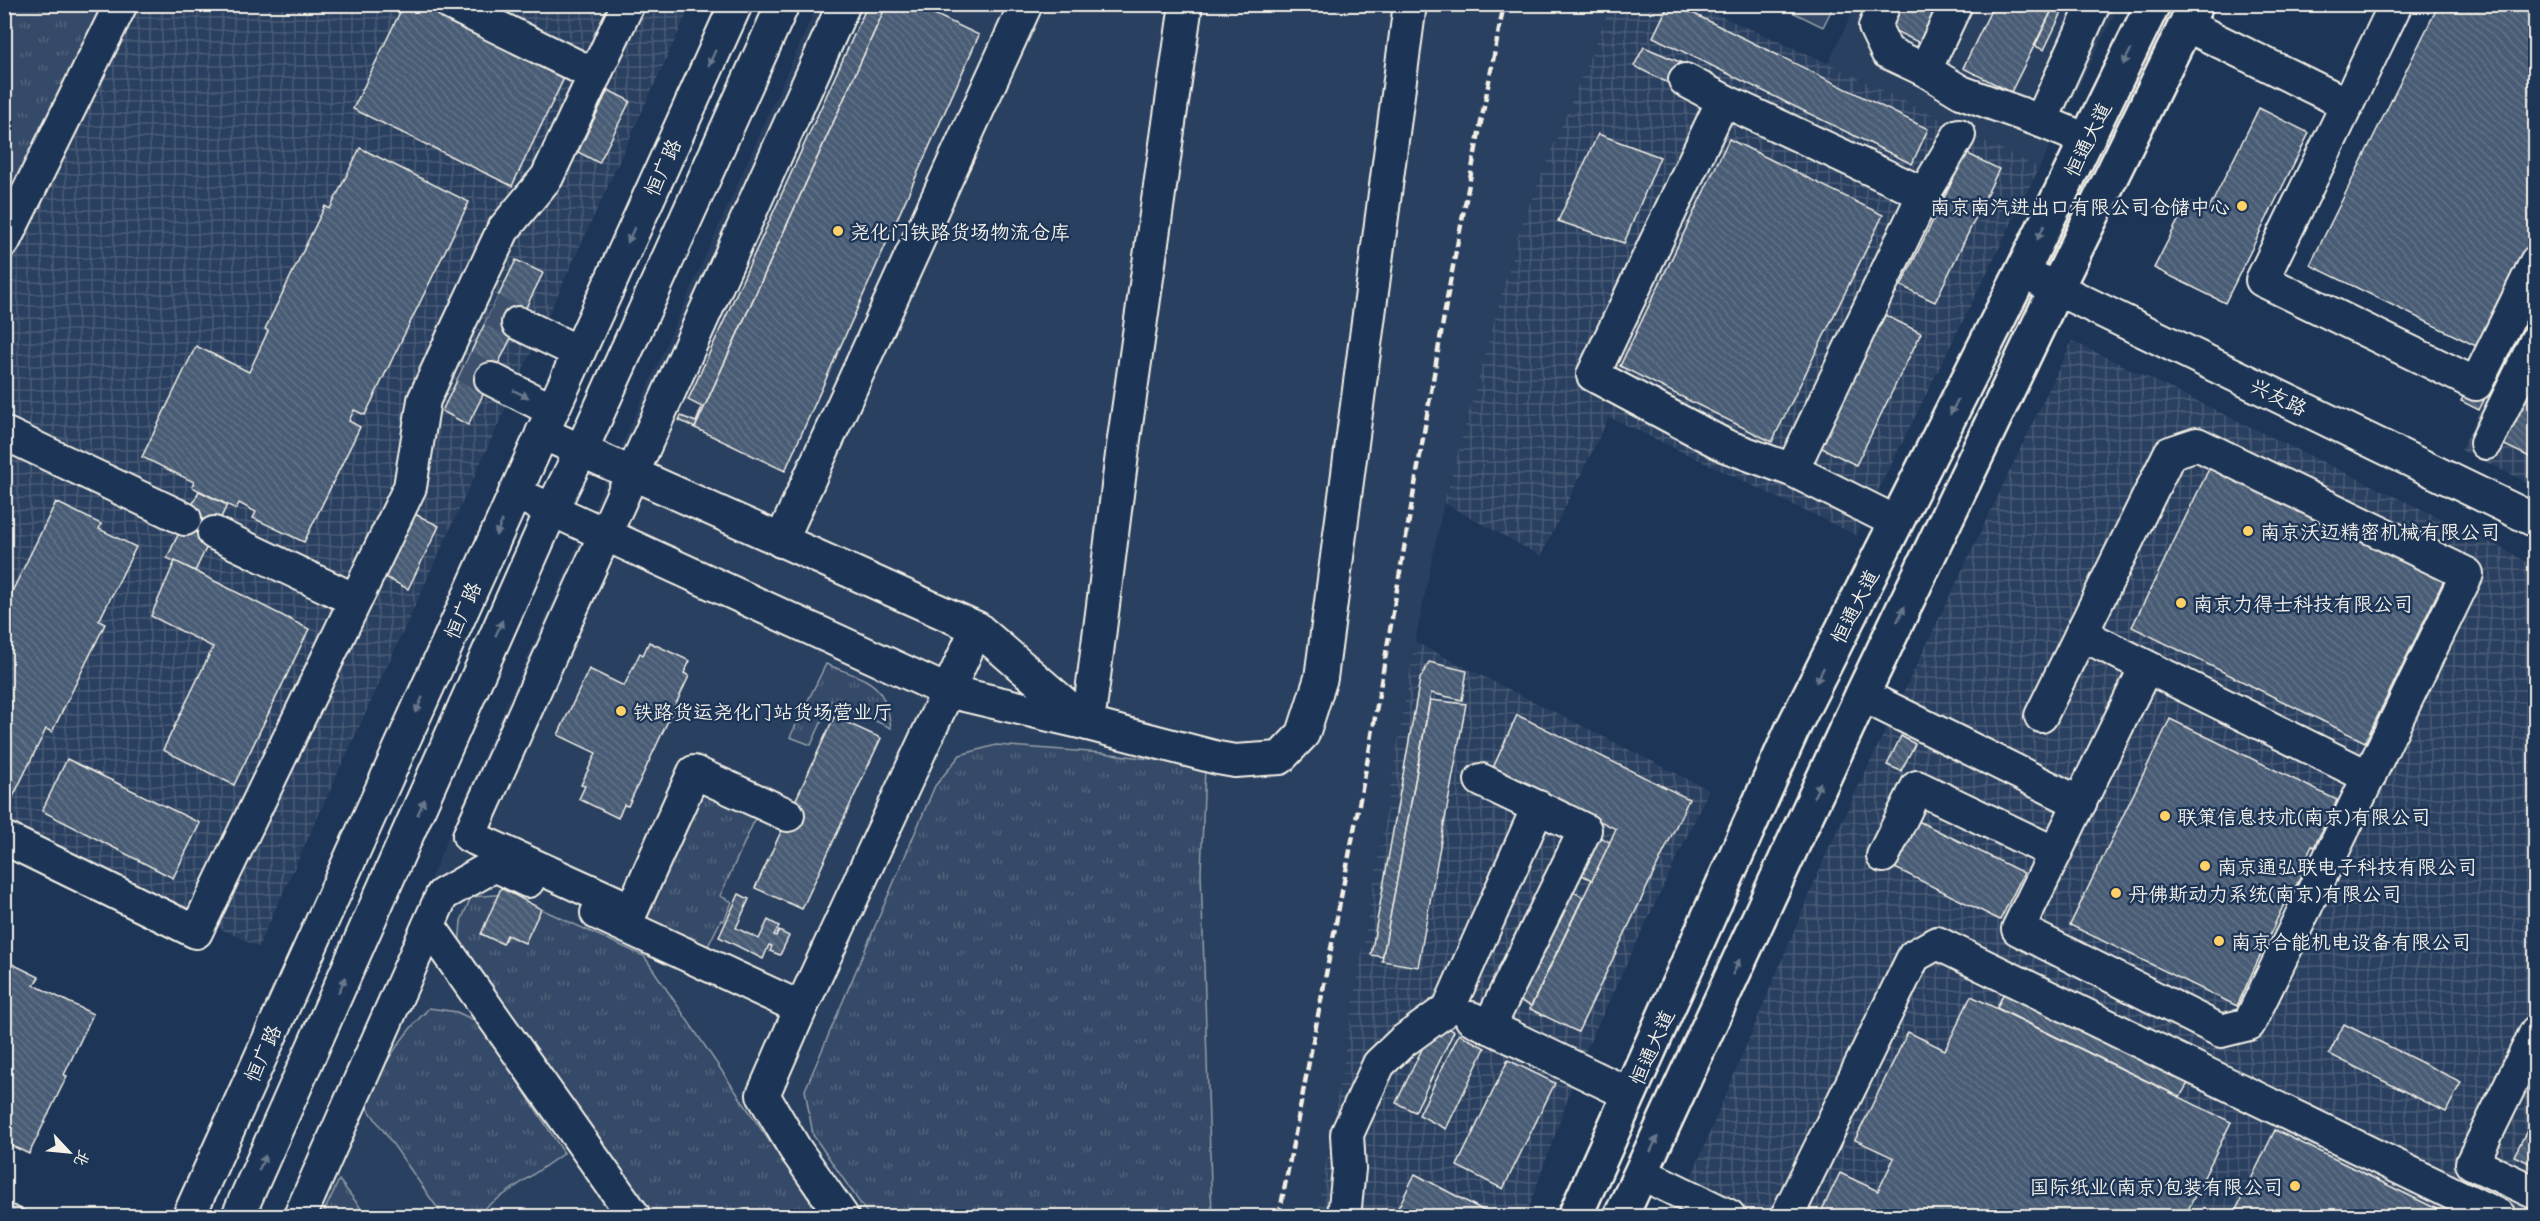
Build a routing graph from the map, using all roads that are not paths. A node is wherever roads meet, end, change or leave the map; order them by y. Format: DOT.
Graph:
graph roads {
  1 [pos="451,4"];
  2 [pos="628,4"];
  3 [pos="736,4"];
  4 [pos="783,4"];
  5 [pos="844,4"];
  6 [pos="1026,4"];
  7 [pos="1186,4"];
  8 [pos="1410,4"];
  9 [pos="1884,4"];
  10 [pos="1956,4"];
  11 [pos="2094,4"];
  12 [pos="2153,4"];
  13 [pos="2396,4"];
  14 [pos="119,5"];
  15 [pos="2191,15"];
  16 [pos="1925,70"];
  17 [pos="595,75"];
  18 [pos="1685,80"];
  19 [pos="1723,100"];
  20 [pos="2347,104"];
  21 [pos="2041,121"];
  22 [pos="1959,135"];
  23 [pos="2087,140"];
  24 [pos="1924,194"];
  25 [pos="4,241"];
  26 [pos="2535,262"];
  27 [pos="2022,272"];
  28 [pos="2056,289"];
  29 [pos="493,311"];
  30 [pos="2535,341"];
  31 [pos="578,352"];
  32 [pos="466,367"];
  33 [pos="547,421"];
  34 [pos="4,433"];
  35 [pos="2486,443"];
  36 [pos="581,451"];
  37 [pos="1792,470"];
  38 [pos="632,474"];
  39 [pos="515,493"];
  40 [pos="552,509"];
  41 [pos="186,519"];
  42 [pos="2535,521"];
  43 [pos="1896,522"];
  44 [pos="214,533"];
  45 [pos="603,534"];
  46 [pos="781,541"];
  47 [pos="355,600"];
  48 [pos="977,628"];
  49 [pos="2081,634"];
  50 [pos="2146,667"];
  51 [pos="947,691"];
  52 [pos="1862,695"];
  53 [pos="2041,716"];
  54 [pos="1088,724"];
  55 [pos="2369,777"];
  56 [pos="1481,780"];
  57 [pos="2080,802"];
  58 [pos="1538,807"];
  59 [pos="788,815"];
  60 [pos="4,838"];
  61 [pos="2055,853"];
  62 [pos="1883,856"];
  63 [pos="429,926"];
  64 [pos="801,1008"];
  65 [pos="1449,1008"];
  66 [pos="1489,1027"];
  67 [pos="2535,1032"];
  68 [pos="1629,1094"];
  69 [pos="1641,1173"];
  70 [pos="2535,1193"];
  71 [pos="189,1216"];
  72 [pos="238,1216"];
  73 [pos="300,1216"];
  74 [pos="634,1216"];
  75 [pos="842,1216"];
  76 [pos="1344,1216"];
  77 [pos="1575,1216"];
  78 [pos="1620,1216"];
  79 [pos="1730,1216"];
  80 [pos="1787,1216"];
  81 [pos="2499,1216"];
  1 -- 17 [label="street"];
  2 -- 17 [label="street"];
  3 -- 31 [label="street, 恒广路, one-way"];
  4 -- 36 [label="street, 恒广路"];
  5 -- 38 [label="street"];
  6 -- 46 [label="street"];
  7 -- 54 [label="street"];
  8 -- 54 [label="street"];
  9 -- 16 [label="street"];
  10 -- 16 [label="street"];
  11 -- 21 [label="street"];
  12 -- 23 [label="main road, 恒通大道, one-way"];
  13 -- 20 [label="street"];
  14 -- 25 [label="street"];
  15 -- 20 [label="street"];
  15 -- 28 [label="main road, 恒通大道"];
  16 -- 21 [label="street"];
  17 -- 29 [label="street"];
  18 -- 19 [label="street"];
  19 -- 24 [label="street"];
  19 -- 37 [label="street"];
  20 -- 26 [label="street"];
  21 -- 23 [label="street"];
  22 -- 24 [label="street"];
  23 -- 27 [label="main road, 恒通大道, one-way"];
  24 -- 37 [label="street"];
  27 -- 28 [label="street, 兴友路"];
  27 -- 43 [label="main road, 恒通大道, one-way"];
  28 -- 42 [label="street, 兴友路"];
  52 -- 28 [label="main road, 恒通大道, one-way"];
  29 -- 31 [label="street"];
  29 -- 32 [label="street"];
  30 -- 35 [label="street"];
  31 -- 33 [label="street, 恒广路"];
  32 -- 33 [label="street, one-way"];
  32 -- 47 [label="street"];
  33 -- 36 [label="street"];
  33 -- 39 [label="street, 恒广路"];
  34 -- 41 [label="street"];
  36 -- 38 [label="street"];
  36 -- 40 [label="street, 恒广路"];
  37 -- 43 [label="street"];
  38 -- 45 [label="street"];
  38 -- 46 [label="street"];
  39 -- 40 [label="street"];
  39 -- 71 [label="street, 恒广路, one-way"];
  40 -- 45 [label="street"];
  72 -- 40 [label="street, 恒广路, one-way"];
  43 -- 68 [label="main road, 恒通大道, one-way"];
  44 -- 47 [label="street"];
  45 -- 51 [label="street"];
  45 -- 59 [label="street"];
  46 -- 48 [label="street"];
  47 -- 60 [label="street"];
  48 -- 51 [label="street"];
  48 -- 54 [label="street"];
  49 -- 50 [label="street"];
  49 -- 53 [label="street"];
  49 -- 55 [label="street"];
  50 -- 55 [label="street"];
  50 -- 57 [label="street"];
  51 -- 54 [label="street"];
  51 -- 64 [label="street"];
  52 -- 57 [label="street"];
  69 -- 52 [label="main road, 恒通大道, one-way"];
  55 -- 61 [label="street"];
  56 -- 58 [label="street"];
  57 -- 61 [label="street"];
  58 -- 65 [label="street"];
  58 -- 66 [label="street"];
  61 -- 62 [label="street"];
  63 -- 64 [label="street"];
  63 -- 73 [label="street"];
  63 -- 74 [label="street"];
  64 -- 75 [label="street"];
  65 -- 66 [label="street"];
  65 -- 76 [label="street"];
  66 -- 68 [label="street"];
  67 -- 70 [label="street"];
  68 -- 77 [label="main road, 恒通大道"];
  69 -- 78 [label="main road, 恒通大道"];
  69 -- 79 [label="street"];
  80 -- 81 [label="street"];
}
